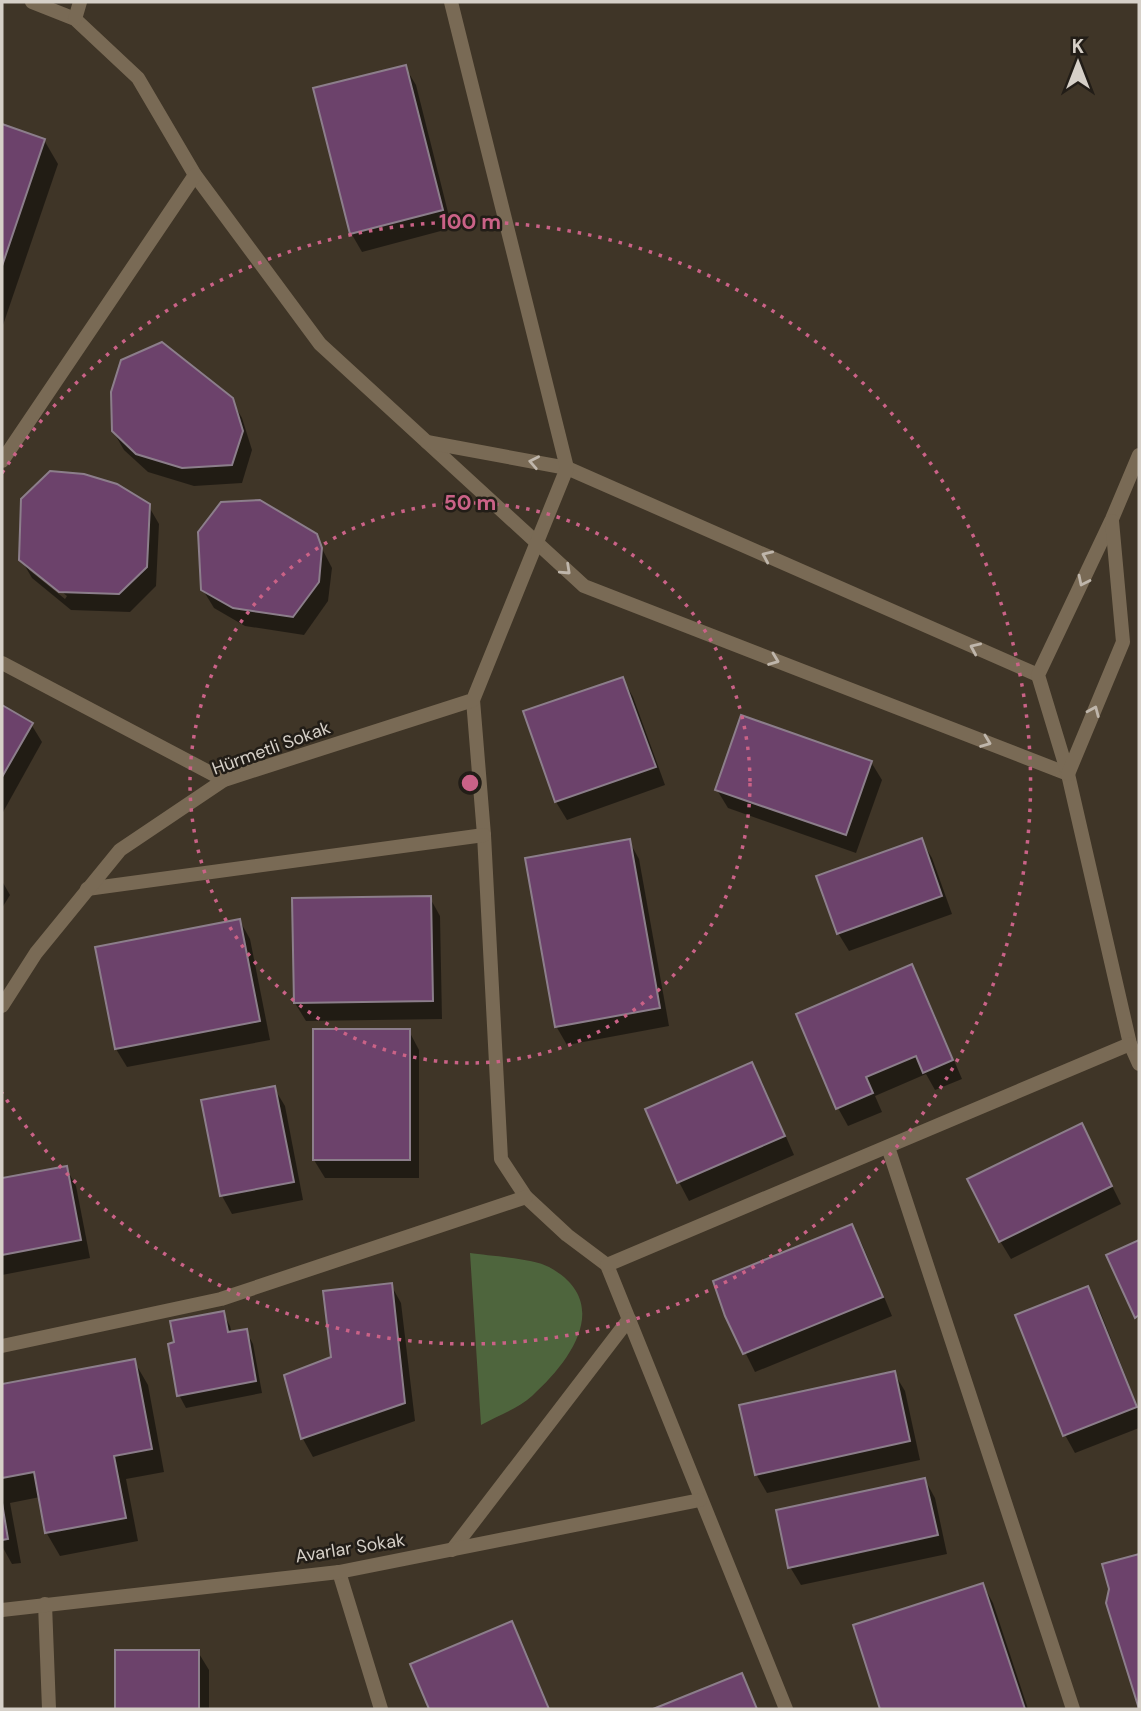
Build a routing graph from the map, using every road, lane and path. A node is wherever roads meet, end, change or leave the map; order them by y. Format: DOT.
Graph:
graph roads {
  1 [pos="32,2"];
  2 [pos="80,2"];
  3 [pos="451,2"];
  4 [pos="75,19"];
  5 [pos="195,175"];
  6 [pos="426,441"];
  7 [pos="1139,455"];
  8 [pos="2,461"];
  9 [pos="567,468"];
  10 [pos="1112,519"];
  11 [pos="537,543"];
  12 [pos="2,663"];
  13 [pos="1038,675"];
  14 [pos="473,700"];
  15 [pos="1068,774"];
  16 [pos="224,780"];
  17 [pos="484,835"];
  18 [pos="87,889"];
  19 [pos="2,1006"];
  20 [pos="1130,1044"];
  21 [pos="1139,1064"];
  22 [pos="888,1147"];
  23 [pos="526,1197"];
  24 [pos="607,1265"];
  25 [pos="629,1319"];
  26 [pos="2,1346"];
  27 [pos="700,1500"];
  28 [pos="452,1550"];
  29 [pos="340,1572"];
  30 [pos="45,1604"];
  31 [pos="2,1610"];
  32 [pos="50,1709"];
  33 [pos="381,1709"];
  34 [pos="786,1709"];
  35 [pos="1073,1709"];
  1 -- 4 [label="street"];
  2 -- 4 [label="street"];
  3 -- 9 [label="street"];
  4 -- 5 [label="street"];
  5 -- 6 [label="street"];
  5 -- 8 [label="street"];
  9 -- 6 [label="street, one-way"];
  6 -- 11 [label="street"];
  7 -- 10 [label="street"];
  9 -- 11 [label="street"];
  13 -- 9 [label="street, one-way"];
  10 -- 13 [label="street, one-way"];
  15 -- 10 [label="street, one-way"];
  11 -- 14 [label="street"];
  11 -- 15 [label="street, one-way"];
  12 -- 16 [label="street"];
  13 -- 15 [label="street"];
  14 -- 16 [label="street, Hürmetli Sokak"];
  14 -- 17 [label="street"];
  15 -- 20 [label="street"];
  16 -- 18 [label="street, Hürmetli Sokak"];
  17 -- 18 [label="street"];
  17 -- 23 [label="street"];
  18 -- 19 [label="street, Hürmetli Sokak"];
  20 -- 21 [label="street"];
  20 -- 22 [label="street"];
  22 -- 24 [label="street"];
  22 -- 35 [label="street"];
  23 -- 24 [label="street"];
  23 -- 26 [label="street"];
  24 -- 25 [label="street"];
  25 -- 27 [label="street"];
  25 -- 28 [label="street"];
  27 -- 28 [label="street, Avarlar Sokak"];
  27 -- 34 [label="street"];
  28 -- 29 [label="street, Avarlar Sokak"];
  29 -- 30 [label="street, Avarlar Sokak"];
  29 -- 33 [label="street"];
  30 -- 31 [label="street, Avarlar Sokak"];
  30 -- 32 [label="street"];
}
